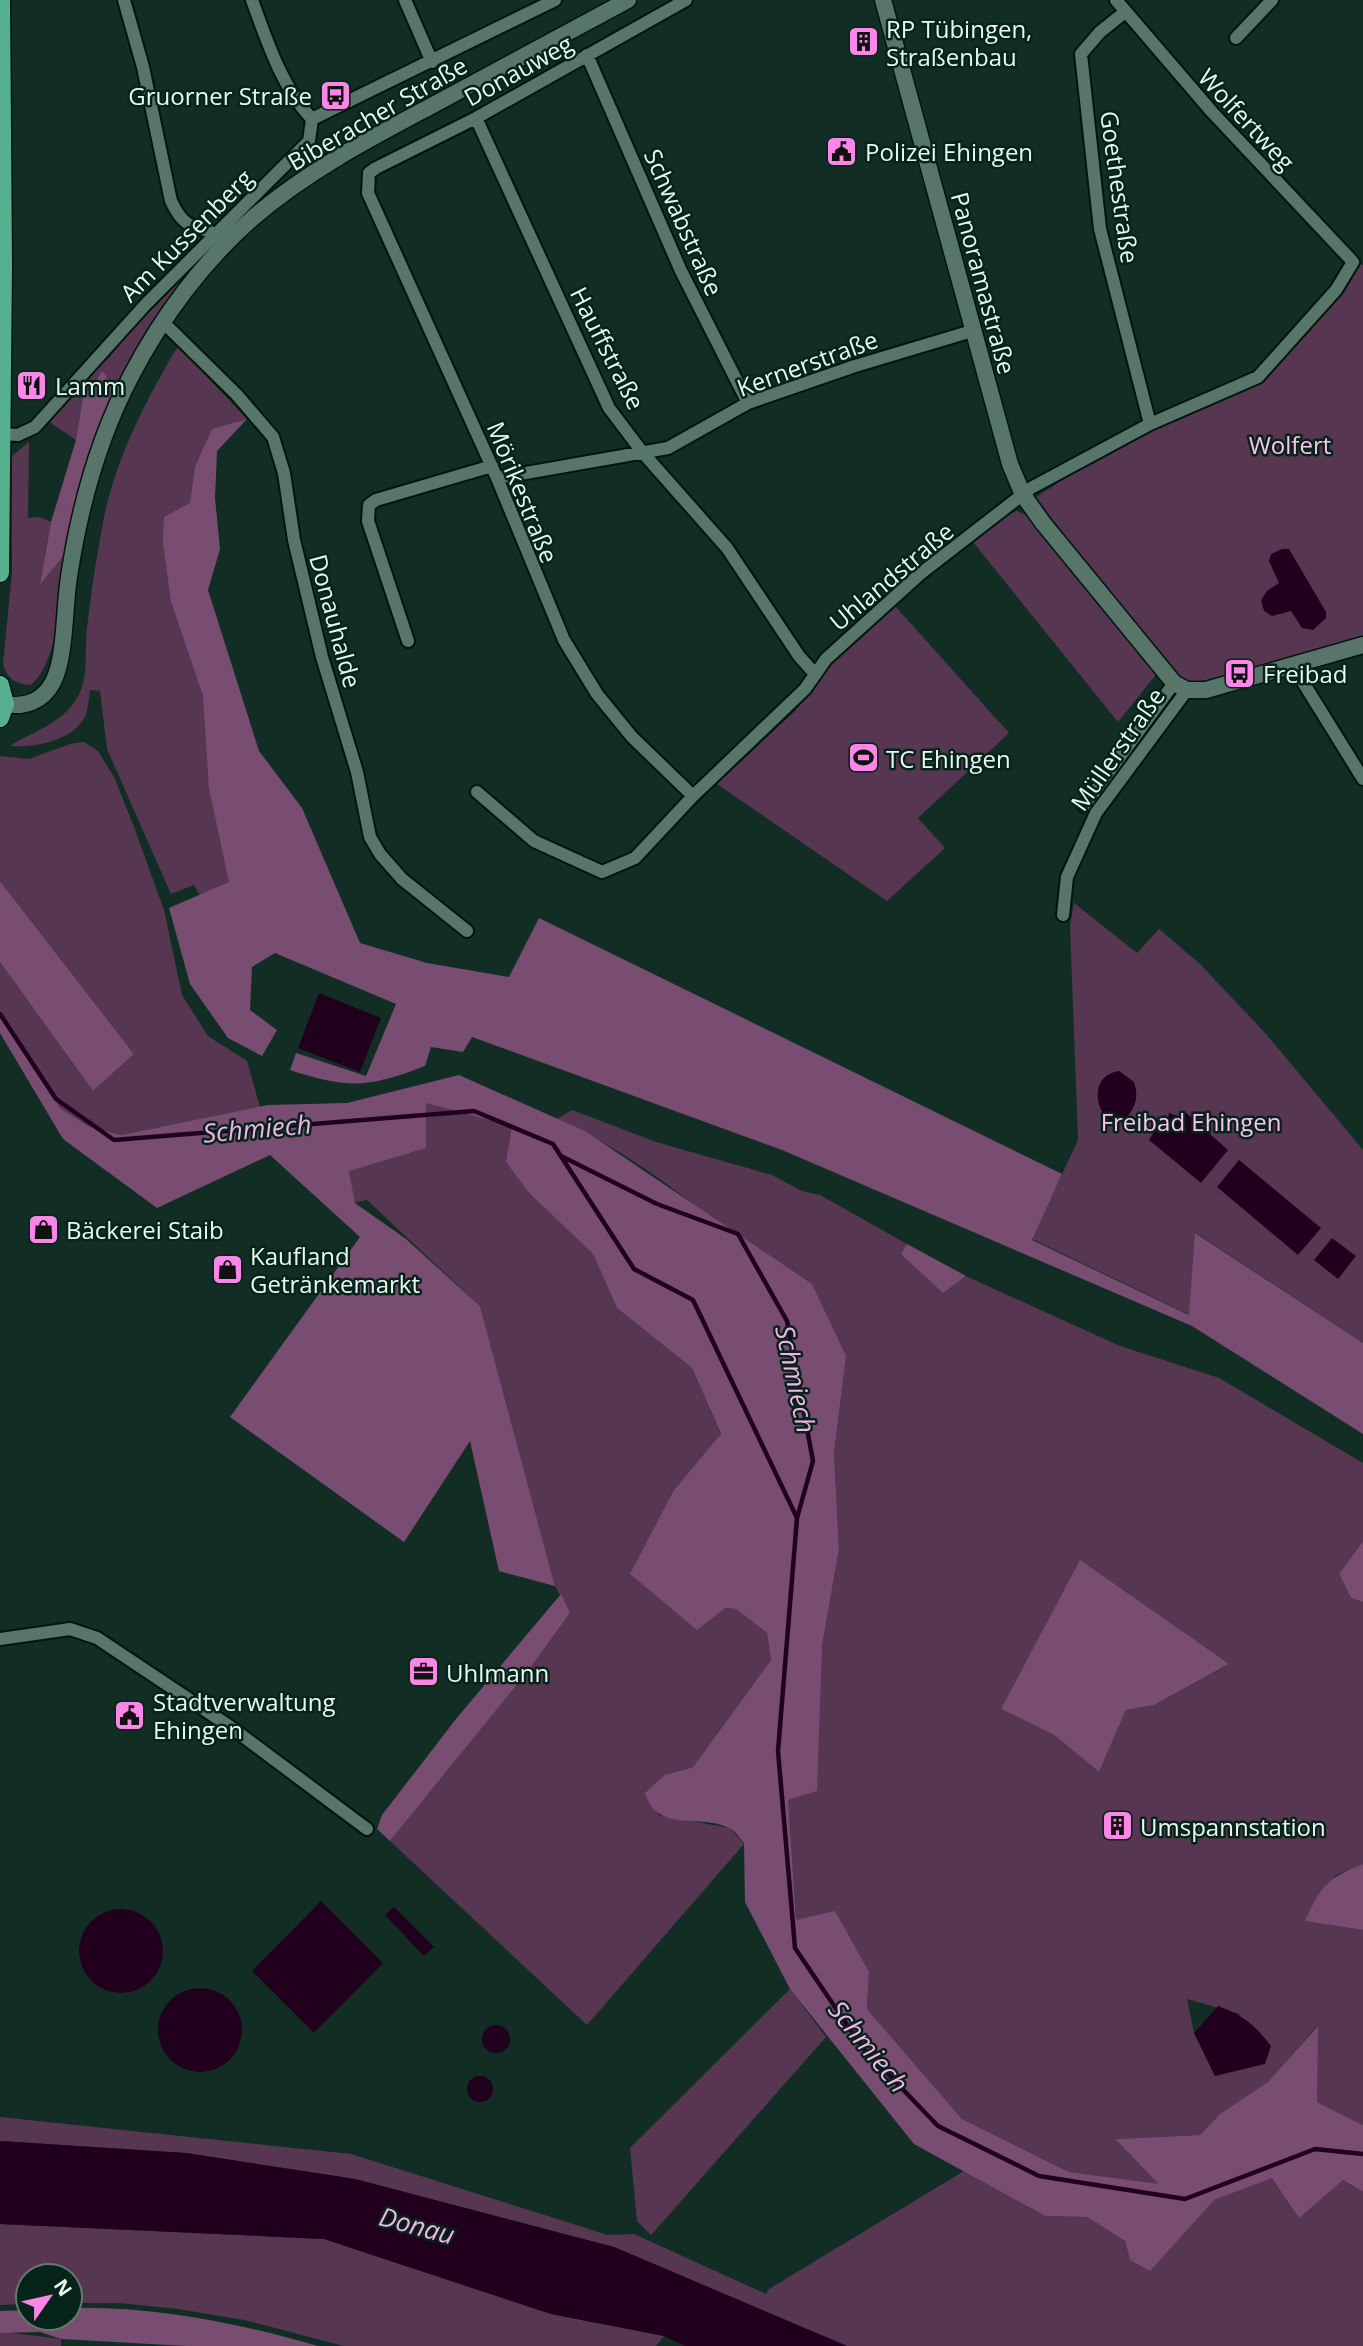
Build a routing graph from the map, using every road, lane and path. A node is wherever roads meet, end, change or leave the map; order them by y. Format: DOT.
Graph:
graph roads {
  1 [pos="1,0"];
  2 [pos="124,0"];
  3 [pos="252,0"];
  4 [pos="405,0"];
  5 [pos="555,0"];
  6 [pos="628,0"];
  7 [pos="686,0"];
  8 [pos="883,0"];
  9 [pos="1116,0"];
  10 [pos="1272,0"];
  11 [pos="1125,12"];
  12 [pos="1236,38"];
  13 [pos="587,55"];
  14 [pos="432,62"];
  15 [pos="476,118"];
  16 [pos="312,119"];
  17 [pos="369,173"];
  18 [pos="222,239"];
  19 [pos="1353,262"];
  20 [pos="163,322"];
  21 [pos="972,331"];
  22 [pos="748,403"];
  23 [pos="1150,424"];
  24 [pos="1,434"];
  25 [pos="643,453"];
  26 [pos="494,472"];
  27 [pos="1024,495"];
  28 [pos="0,573"];
  29 [pos="408,641"];
  30 [pos="1363,645"];
  31 [pos="1293,666"];
  32 [pos="815,674"];
  33 [pos="0,685"];
  34 [pos="1181,687"];
  35 [pos="2,711"];
  36 [pos="1363,779"];
  37 [pos="477,792"];
  38 [pos="693,796"];
  39 [pos="1084,806"];
  40 [pos="1063,915"];
  41 [pos="467,931"];
  42 [pos="0,1639"];
  43 [pos="367,1829"];
  1 -- 24 [label="main road"];
  2 -- 18 [label="street"];
  3 -- 16 [label="street"];
  4 -- 14 [label="street"];
  5 -- 14 [label="street"];
  6 -- 18 [label="street, Biberacher Straße"];
  7 -- 13 [label="street, Donauweg"];
  8 -- 21 [label="street, Panoramastraße"];
  9 -- 11 [label="street, Wolfertweg"];
  10 -- 12 [label="street"];
  11 -- 19 [label="street, Wolfertweg"];
  11 -- 23 [label="street, Goethestraße"];
  13 -- 15 [label="street, Donauweg"];
  13 -- 22 [label="street, Schwabstraße"];
  14 -- 16 [label="street"];
  15 -- 17 [label="street, Donauweg"];
  15 -- 25 [label="street, Hauffstraße"];
  16 -- 18 [label="street, Am Kussenberg"];
  17 -- 26 [label="street, Mörikestraße"];
  18 -- 20 [label="street, Biberacher Straße"];
  18 -- 24 [label="street, Am Kussenberg"];
  19 -- 23 [label="street, Uhlandstraße"];
  20 -- 35 [label="street, Biberacher Straße"];
  20 -- 41 [label="street, Donauhalde"];
  21 -- 22 [label="street, Kernerstraße"];
  21 -- 27 [label="street, Panoramastraße"];
  22 -- 25 [label="street, Kernerstraße"];
  23 -- 27 [label="street, Uhlandstraße"];
  24 -- 28 [label="main road"];
  25 -- 26 [label="street, Kernerstraße"];
  25 -- 32 [label="street, Hauffstraße"];
  26 -- 29 [label="street, Kernerstraße"];
  26 -- 38 [label="street, Mörikestraße"];
  27 -- 32 [label="street, Uhlandstraße"];
  27 -- 34 [label="street, Müllerstraße"];
  30 -- 31 [label="street, Müllerstraße"];
  31 -- 34 [label="street, Müllerstraße"];
  31 -- 36 [label="street"];
  32 -- 38 [label="street, Uhlandstraße"];
  33 -- 35 [label="main road"];
  34 -- 39 [label="street, Müllerstraße"];
  34 -- 40 [label="street, Müllerstraße"];
  37 -- 38 [label="street, Uhlandstraße"];
  42 -- 43 [label="street"];
}
